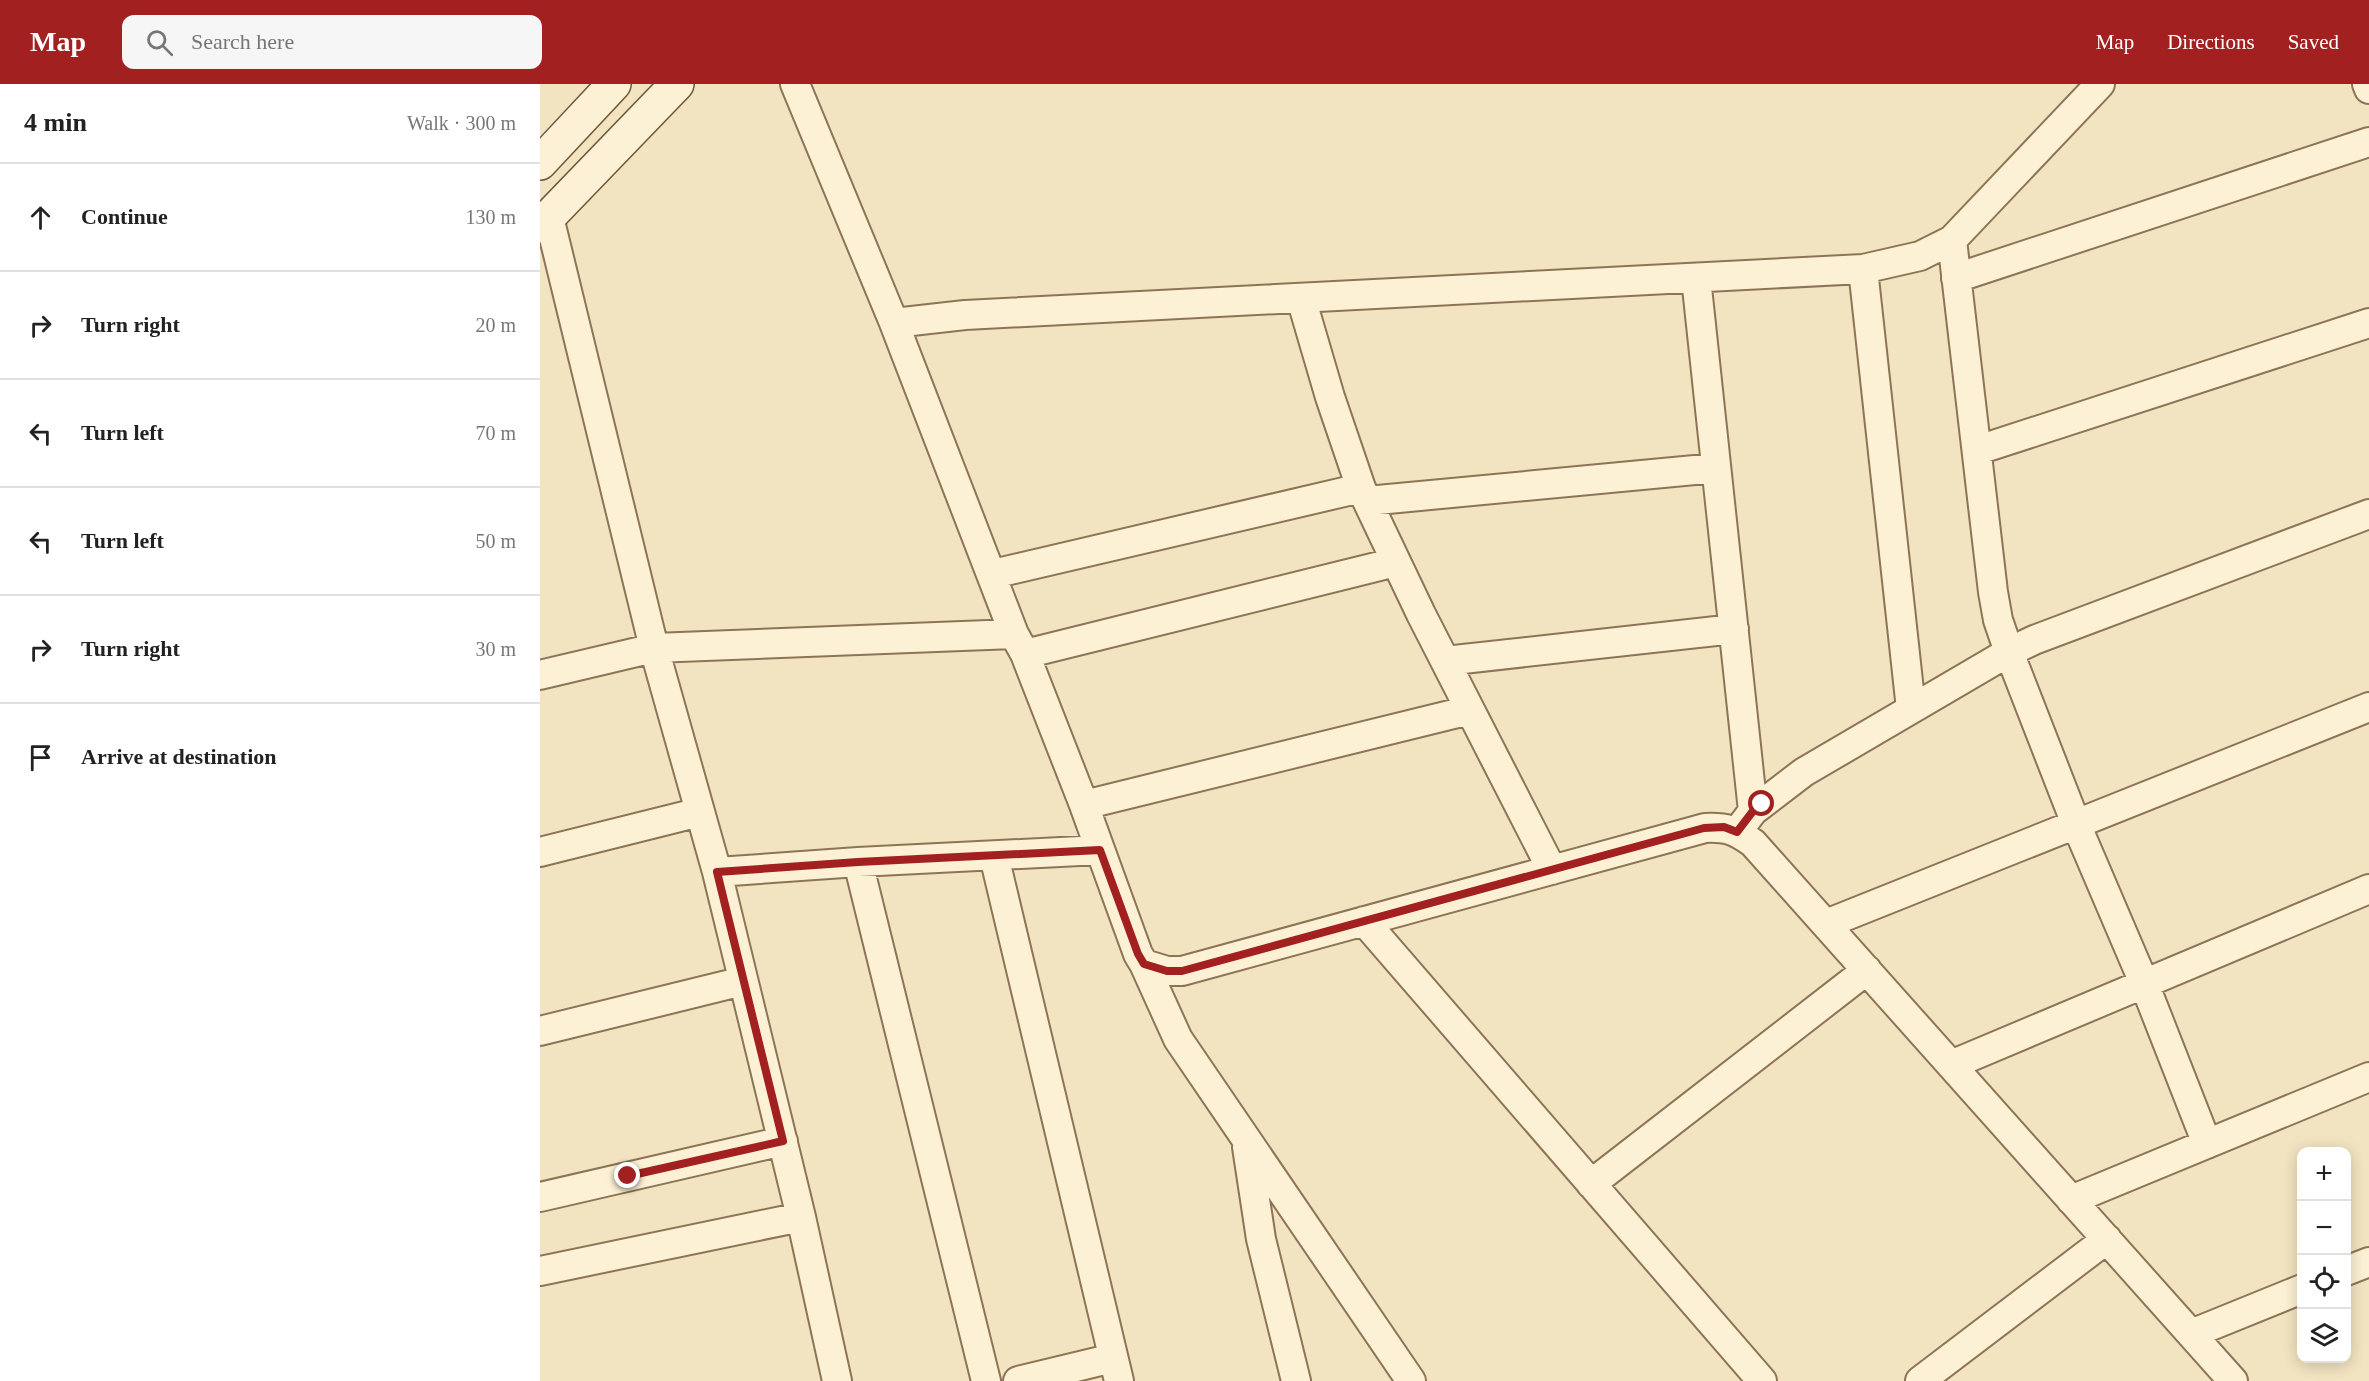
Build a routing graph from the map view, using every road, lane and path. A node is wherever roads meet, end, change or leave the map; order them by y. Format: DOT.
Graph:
graph roads {
  1 [pos="614,84"];
  2 [pos="677,84"];
  3 [pos="795,84"];
  4 [pos="2100,84"];
  5 [pos="2367,84"];
  6 [pos="2369,89"];
  7 [pos="2369,142"];
  8 [pos="540,163"];
  9 [pos="544,222"];
  10 [pos="1952,240"];
  11 [pos="1863,269"];
  12 [pos="1696,278"];
  13 [pos="1956,278"];
  14 [pos="1301,298"];
  15 [pos="894,323"];
  16 [pos="2369,323"];
  17 [pos="1978,450"];
  18 [pos="1716,468"];
  19 [pos="1364,494"];
  20 [pos="2369,513"];
  21 [pos="1396,562"];
  22 [pos="993,574"];
  23 [pos="1734,629"];
  24 [pos="1020,644"];
  25 [pos="654,648"];
  26 [pos="2009,652"];
  27 [pos="1445,661"];
  28 [pos="540,675"];
  29 [pos="2369,707"];
  30 [pos="1911,709"];
  31 [pos="1470,710"];
  32 [pos="1084,805"];
  33 [pos="700,812"];
  34 [pos="1745,821"];
  35 [pos="2076,824"];
  36 [pos="1100,850"];
  37 [pos="540,852"];
  38 [pos="994,856"];
  39 [pos="858,862"];
  40 [pos="1552,870"];
  41 [pos="717,872"];
  42 [pos="2369,889"];
  43 [pos="1364,921"];
  44 [pos="1826,924"];
  45 [pos="1144,964"];
  46 [pos="1867,970"];
  47 [pos="743,981"];
  48 [pos="2144,983"];
  49 [pos="540,1031"];
  50 [pos="1951,1065"];
  51 [pos="2369,1077"];
  52 [pos="1246,1139"];
  53 [pos="783,1141"];
  54 [pos="2207,1143"];
  55 [pos="1591,1184"];
  56 [pos="540,1197"];
  57 [pos="2071,1200"];
  58 [pos="801,1217"];
  59 [pos="2107,1239"];
  60 [pos="2369,1262"];
  61 [pos="2351,1269"];
  62 [pos="540,1271"];
  63 [pos="2297,1291"];
  64 [pos="2191,1334"];
  65 [pos="1116,1370"];
  66 [pos="837,1381"];
  67 [pos="986,1381"];
  68 [pos="1018,1381"];
  69 [pos="1296,1381"];
  70 [pos="1411,1381"];
  71 [pos="1762,1381"];
  72 [pos="1920,1381"];
  73 [pos="2233,1381"];
  1 -- 8 [label="street"];
  2 -- 9 [label="street"];
  3 -- 15 [label="street"];
  4 -- 10 [label="street"];
  5 -- 6 [label="street"];
  7 -- 13 [label="street"];
  9 -- 25 [label="street"];
  10 -- 11 [label="street"];
  10 -- 13 [label="street"];
  11 -- 12 [label="street"];
  11 -- 30 [label="street"];
  12 -- 14 [label="street"];
  12 -- 18 [label="street"];
  13 -- 17 [label="street"];
  14 -- 15 [label="street"];
  14 -- 19 [label="street"];
  15 -- 22 [label="street"];
  16 -- 17 [label="street"];
  17 -- 26 [label="street"];
  18 -- 19 [label="street"];
  18 -- 23 [label="street"];
  19 -- 21 [label="street"];
  19 -- 22 [label="street"];
  20 -- 26 [label="street"];
  21 -- 24 [label="street"];
  21 -- 27 [label="street"];
  22 -- 24 [label="street"];
  23 -- 27 [label="street"];
  23 -- 34 [label="street"];
  24 -- 25 [label="street"];
  24 -- 32 [label="street"];
  25 -- 28 [label="street"];
  25 -- 33 [label="street"];
  26 -- 30 [label="street"];
  26 -- 35 [label="street"];
  27 -- 31 [label="street"];
  29 -- 35 [label="street"];
  30 -- 34 [label="street"];
  31 -- 32 [label="street"];
  31 -- 40 [label="street"];
  32 -- 36 [label="street"];
  33 -- 37 [label="street"];
  33 -- 41 [label="street"];
  34 -- 40 [label="street"];
  34 -- 44 [label="street"];
  35 -- 44 [label="street"];
  35 -- 48 [label="street"];
  36 -- 38 [label="street"];
  36 -- 45 [label="street"];
  38 -- 39 [label="street"];
  38 -- 65 [label="street"];
  39 -- 41 [label="street"];
  39 -- 67 [label="street"];
  40 -- 43 [label="street"];
  41 -- 47 [label="street"];
  42 -- 48 [label="street"];
  43 -- 45 [label="street"];
  43 -- 55 [label="street"];
  44 -- 46 [label="street"];
  45 -- 52 [label="street"];
  46 -- 50 [label="street"];
  46 -- 55 [label="street"];
  47 -- 49 [label="street"];
  47 -- 53 [label="street"];
  48 -- 50 [label="street"];
  48 -- 54 [label="street"];
  50 -- 57 [label="street"];
  51 -- 54 [label="street"];
  52 -- 69 [label="street"];
  52 -- 70 [label="street"];
  53 -- 56 [label="street"];
  53 -- 58 [label="street"];
  54 -- 57 [label="street"];
  55 -- 71 [label="street"];
  57 -- 59 [label="street"];
  58 -- 62 [label="street"];
  58 -- 66 [label="street"];
  59 -- 64 [label="street"];
  59 -- 72 [label="street"];
  60 -- 61 [label="street"];
  63 -- 64 [label="street"];
  64 -- 73 [label="street"];
  65 -- 68 [label="street"];
}
